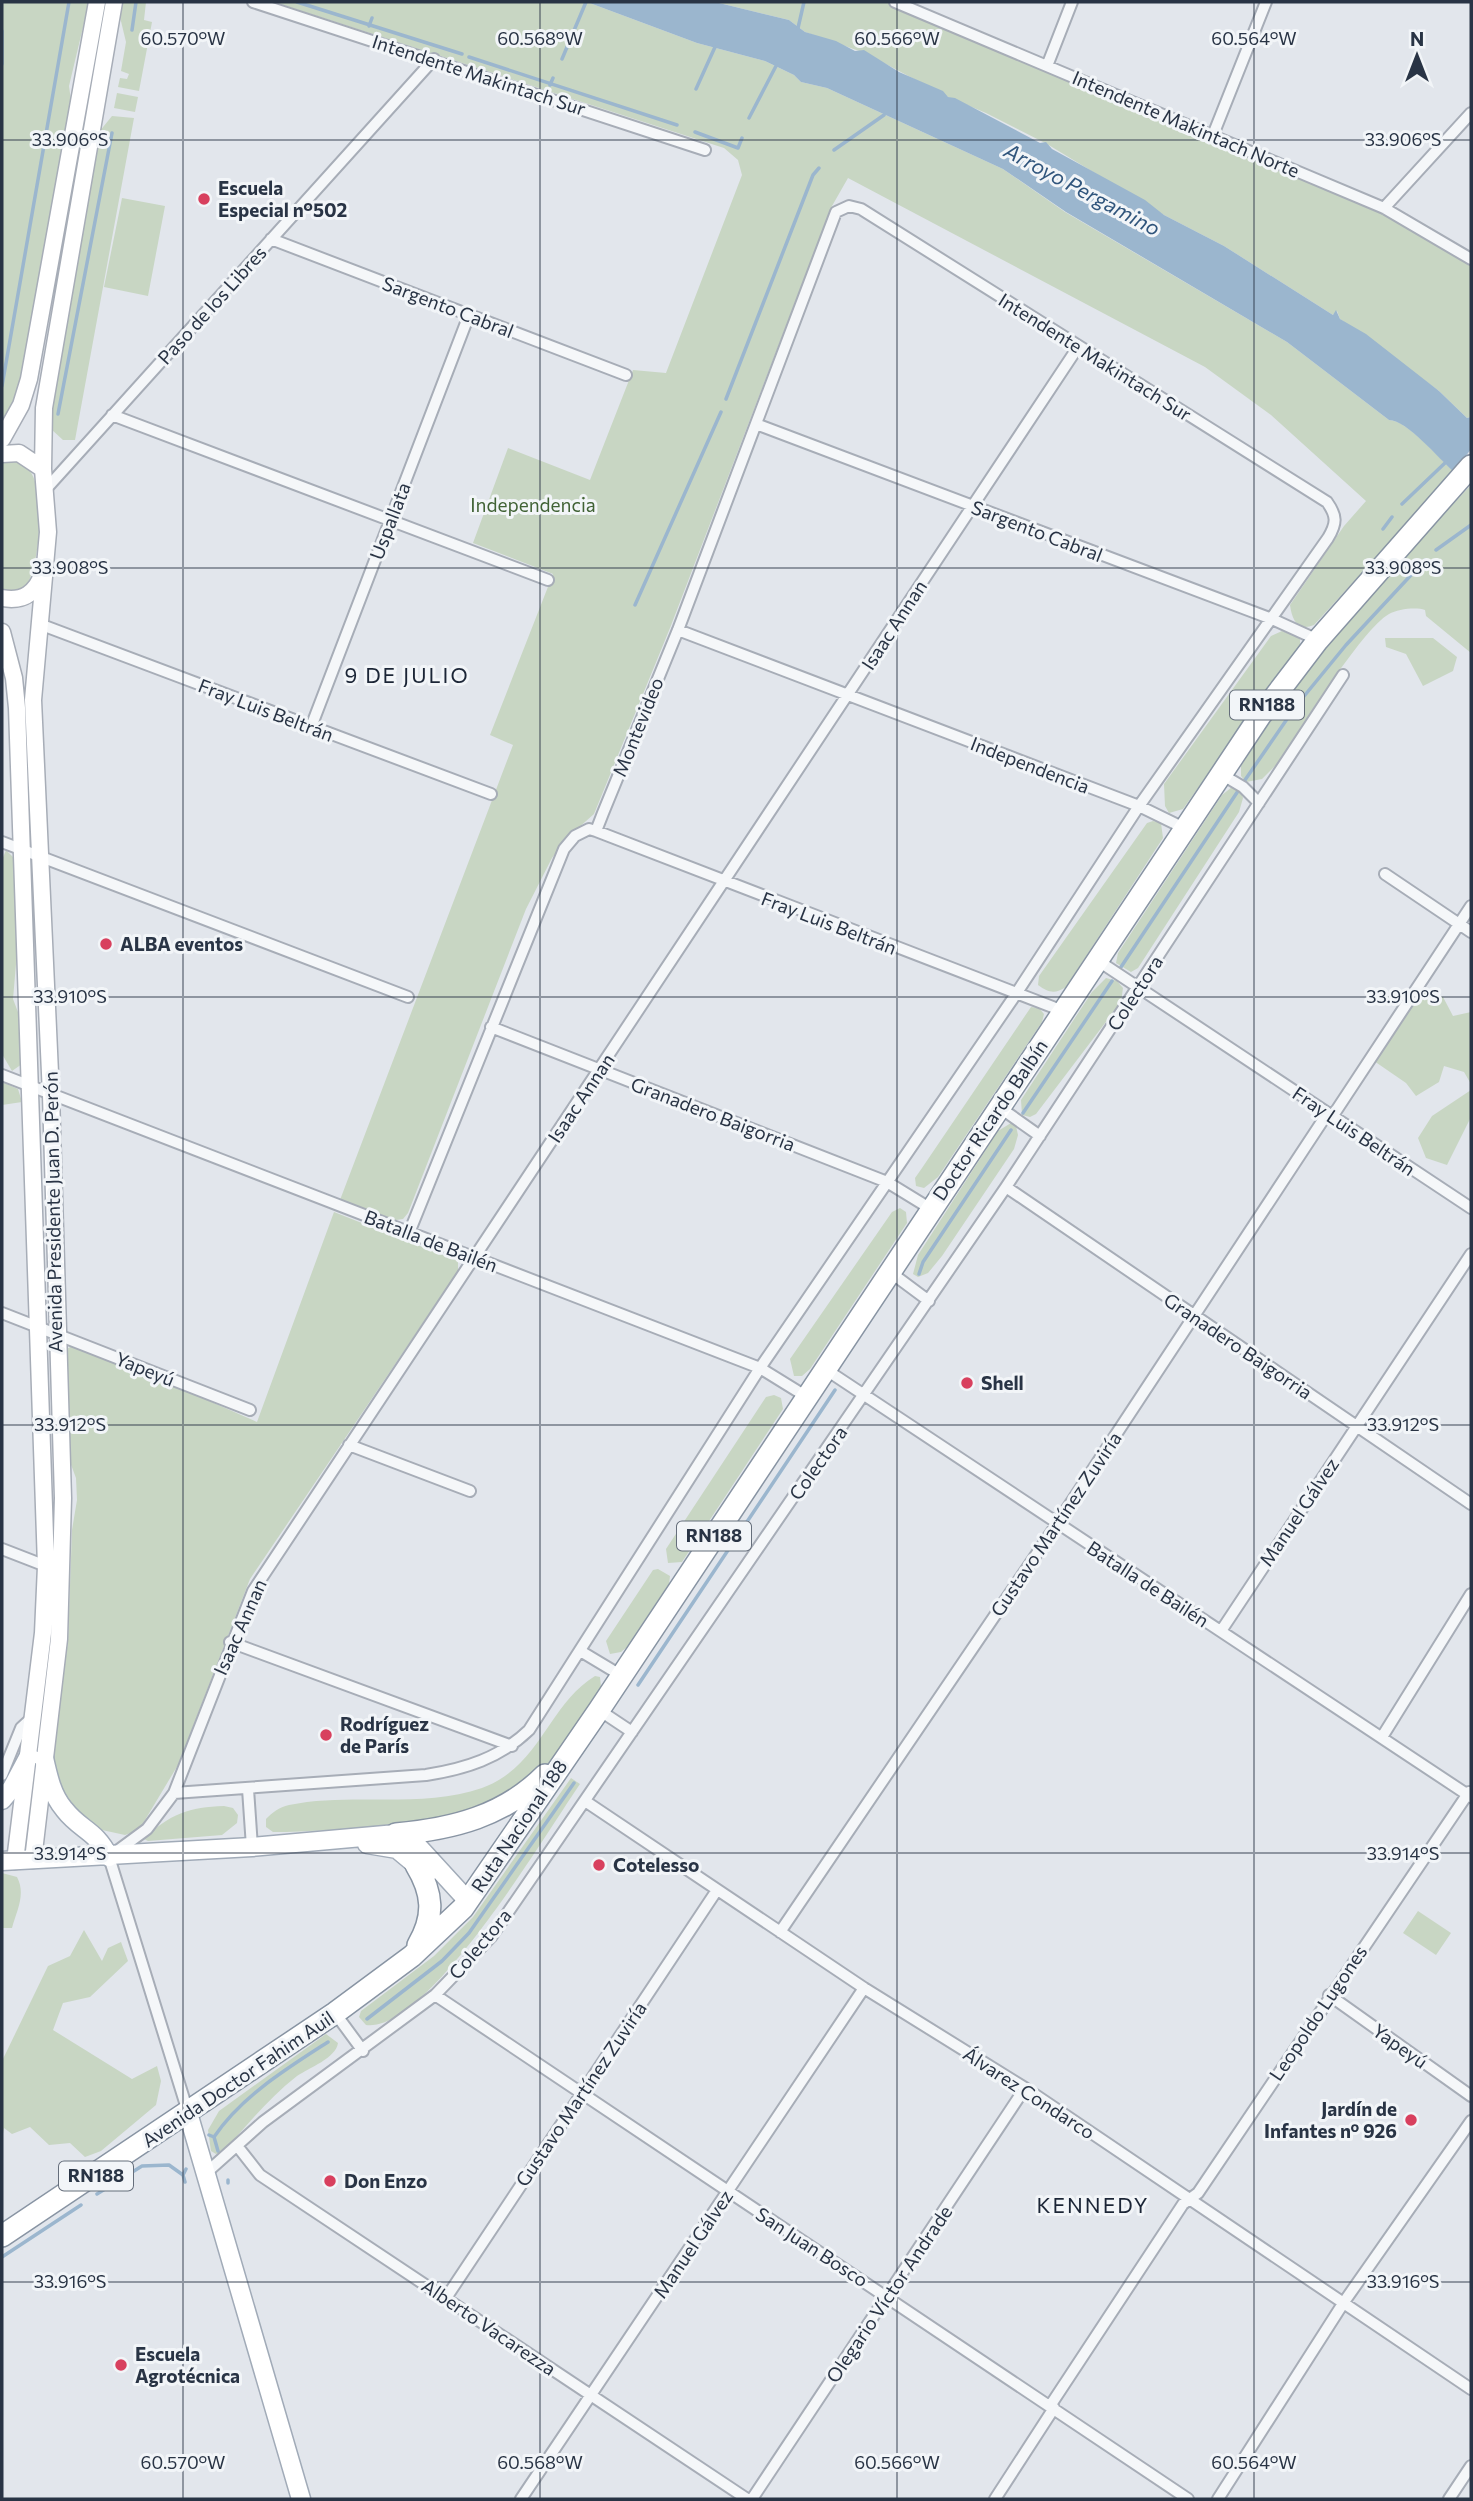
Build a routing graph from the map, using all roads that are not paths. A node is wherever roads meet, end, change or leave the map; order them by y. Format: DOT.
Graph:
graph roads {
  1 [pos="97,2"];
  2 [pos="114,2"];
  3 [pos="253,2"];
  4 [pos="895,2"];
  5 [pos="1072,2"];
  6 [pos="1266,2"];
  7 [pos="434,60"];
  8 [pos="1046,66"];
  9 [pos="1471,113"];
  10 [pos="1213,135"];
  11 [pos="705,150"];
  12 [pos="849,206"];
  13 [pos="1384,208"];
  14 [pos="271,239"];
  15 [pos="1471,259"];
  16 [pos="469,316"];
  17 [pos="1078,347"];
  18 [pos="626,375"];
  19 [pos="112,415"];
  20 [pos="756,424"];
  21 [pos="2,439"];
  22 [pos="2,454"];
  23 [pos="1471,466"];
  24 [pos="43,469"];
  25 [pos="46,489"];
  26 [pos="971,507"];
  27 [pos="390,520"];
  28 [pos="46,564"];
  29 [pos="548,580"];
  30 [pos="2,598"];
  31 [pos="1272,619"];
  32 [pos="42,625"];
  33 [pos="678,630"];
  34 [pos="2,632"];
  35 [pos="1318,640"];
  36 [pos="1343,675"];
  37 [pos="848,695"];
  38 [pos="312,727"];
  39 [pos="1221,774"];
  40 [pos="491,794"];
  41 [pos="1259,803"];
  42 [pos="1139,806"];
  43 [pos="1184,828"];
  44 [pos="596,831"];
  45 [pos="2,842"];
  46 [pos="22,850"];
  47 [pos="40,857"];
  48 [pos="1385,874"];
  49 [pos="723,883"];
  50 [pos="1471,906"];
  51 [pos="1460,924"];
  52 [pos="1471,932"];
  53 [pos="1097,960"];
  54 [pos="1139,988"];
  55 [pos="1016,994"];
  56 [pos="408,997"];
  57 [pos="1063,1011"];
  58 [pos="491,1027"];
  59 [pos="600,1069"];
  60 [pos="2,1074"];
  61 [pos="32,1087"];
  62 [pos="51,1095"];
  63 [pos="999,1107"];
  64 [pos="1330,1115"];
  65 [pos="1040,1136"];
  66 [pos="887,1182"];
  67 [pos="1006,1187"];
  68 [pos="1471,1208"];
  69 [pos="931,1209"];
  70 [pos="409,1233"];
  71 [pos="1471,1254"];
  72 [pos="474,1258"];
  73 [pos="890,1272"];
  74 [pos="929,1301"];
  75 [pos="2,1313"];
  76 [pos="1194,1317"];
  77 [pos="39,1327"];
  78 [pos="56,1334"];
  79 [pos="760,1368"];
  80 [pos="825,1369"];
  81 [pos="807,1396"];
  82 [pos="864,1396"];
  83 [pos="250,1410"];
  84 [pos="1357,1426"];
  85 [pos="349,1445"];
  86 [pos="470,1491"];
  87 [pos="1471,1504"];
  88 [pos="1058,1524"];
  89 [pos="2,1549"];
  90 [pos="54,1569"];
  91 [pos="1471,1594"];
  92 [pos="1220,1631"];
  93 [pos="230,1643"];
  94 [pos="582,1652"];
  95 [pos="622,1676"];
  96 [pos="599,1710"];
  97 [pos="33,1717"];
  98 [pos="632,1732"];
  99 [pos="1382,1737"];
  100 [pos="576,1743"];
  101 [pos="512,1746"];
  102 [pos="36,1757"];
  103 [pos="2,1775"];
  104 [pos="248,1789"];
  105 [pos="174,1793"];
  106 [pos="1470,1795"];
  107 [pos="2,1800"];
  108 [pos="584,1801"];
  109 [pos="397,1834"];
  110 [pos="252,1847"];
  111 [pos="109,1857"];
  112 [pos="17,1861"];
  113 [pos="416,1865"];
  114 [pos="717,1890"];
  115 [pos="465,1904"];
  116 [pos="780,1932"];
  117 [pos="412,1956"];
  118 [pos="864,1988"];
  119 [pos="435,1996"];
  120 [pos="1329,1996"];
  121 [pos="335,2013"];
  122 [pos="363,2051"];
  123 [pos="1025,2088"];
  124 [pos="581,2094"];
  125 [pos="1471,2096"];
  126 [pos="188,2113"];
  127 [pos="1471,2121"];
  128 [pos="238,2147"];
  129 [pos="206,2173"];
  130 [pos="728,2192"];
  131 [pos="1189,2199"];
  132 [pos="2,2236"];
  133 [pos="889,2297"];
  134 [pos="446,2298"];
  135 [pos="1344,2302"];
  136 [pos="1471,2389"];
  137 [pos="590,2395"];
  138 [pos="1052,2407"];
  139 [pos="1471,2466"];
  140 [pos="301,2499"];
  141 [pos="521,2499"];
  142 [pos="749,2499"];
  143 [pos="995,2499"];
  144 [pos="1188,2499"];
  145 [pos="1219,2499"];
  146 [pos="1449,2499"];
  1 -- 21 [label="main road"];
  2 -- 24 [label="main road, Avenida Presidente Juan D. Perón"];
  3 -- 7 [label="street, Intendente Makintach Sur"];
  4 -- 8 [label="street, Intendente Makintach Norte"];
  5 -- 8 [label="street"];
  6 -- 10 [label="street"];
  7 -- 11 [label="street, Intendente Makintach Sur"];
  7 -- 14 [label="street, Paso de los Libres"];
  8 -- 10 [label="street, Intendente Makintach Norte"];
  9 -- 13 [label="street"];
  10 -- 13 [label="street, Intendente Makintach Norte"];
  12 -- 17 [label="street, Intendente Makintach Sur"];
  12 -- 20 [label="street, Montevideo"];
  13 -- 15 [label="street, Intendente Makintach Norte"];
  14 -- 16 [label="street, Sargento Cabral"];
  14 -- 19 [label="street, Paso de los Libres"];
  16 -- 18 [label="street, Sargento Cabral"];
  16 -- 27 [label="street, Uspallata"];
  17 -- 26 [label="street, Isaac Annan"];
  17 -- 31 [label="street, Intendente Makintach Sur"];
  19 -- 25 [label="street, Paso de los Libres"];
  19 -- 27 [label="street"];
  20 -- 26 [label="street, Sargento Cabral"];
  20 -- 33 [label="street, Montevideo"];
  22 -- 24 [label="main road"];
  23 -- 35 [label="highway, Doctor Ricardo Balbín / RN188"];
  24 -- 25 [label="main road, Avenida Presidente Juan D. Perón"];
  25 -- 28 [label="main road, Avenida Presidente Juan D. Perón"];
  26 -- 31 [label="street, Sargento Cabral"];
  26 -- 37 [label="street, Isaac Annan"];
  27 -- 29 [label="street"];
  27 -- 38 [label="street, Uspallata"];
  28 -- 30 [label="main road, Avenida Presidente Juan D. Perón"];
  28 -- 32 [label="main road, Avenida Presidente Juan D. Perón"];
  31 -- 35 [label="street, Sargento Cabral"];
  31 -- 42 [label="street"];
  32 -- 38 [label="street, Fray Luis Beltrán"];
  32 -- 47 [label="main road, Avenida Presidente Juan D. Perón"];
  33 -- 37 [label="street, Independencia"];
  33 -- 44 [label="street, Montevideo"];
  34 -- 46 [label="main road, Avenida Presidente Juan D. Perón"];
  35 -- 39 [label="highway, Doctor Ricardo Balbín / RN188"];
  36 -- 41 [label="street, Colectora"];
  37 -- 42 [label="street, Independencia"];
  37 -- 49 [label="street, Isaac Annan"];
  38 -- 40 [label="street, Fray Luis Beltrán"];
  39 -- 41 [label="street"];
  39 -- 43 [label="highway, Doctor Ricardo Balbín / RN188"];
  41 -- 54 [label="street, Colectora"];
  42 -- 43 [label="street, Independencia"];
  42 -- 55 [label="street"];
  43 -- 53 [label="highway, Doctor Ricardo Balbín / RN188"];
  44 -- 49 [label="street, Fray Luis Beltrán"];
  44 -- 58 [label="street"];
  45 -- 46 [label="street"];
  46 -- 47 [label="street"];
  46 -- 61 [label="main road, Avenida Presidente Juan D. Perón"];
  47 -- 56 [label="street"];
  47 -- 62 [label="main road, Avenida Presidente Juan D. Perón"];
  48 -- 51 [label="street"];
  49 -- 55 [label="street, Fray Luis Beltrán"];
  49 -- 59 [label="street, Isaac Annan"];
  50 -- 51 [label="street, Gustavo Martínez Zuviría"];
  51 -- 52 [label="street"];
  51 -- 64 [label="street, Gustavo Martínez Zuviría"];
  53 -- 54 [label="street, Fray Luis Beltrán"];
  53 -- 57 [label="highway, Doctor Ricardo Balbín / RN188"];
  54 -- 64 [label="street, Fray Luis Beltrán"];
  54 -- 65 [label="street, Colectora"];
  55 -- 57 [label="street, Fray Luis Beltrán"];
  55 -- 66 [label="street"];
  57 -- 63 [label="highway, Doctor Ricardo Balbín / RN188"];
  58 -- 59 [label="street, Granadero Baigorria"];
  58 -- 70 [label="street"];
  59 -- 66 [label="street, Granadero Baigorria"];
  59 -- 72 [label="street, Isaac Annan"];
  60 -- 61 [label="street, Batalla de Bailén"];
  61 -- 62 [label="street, Batalla de Bailén"];
  61 -- 77 [label="main road, Avenida Presidente Juan D. Perón"];
  62 -- 70 [label="street, Batalla de Bailén"];
  62 -- 78 [label="main road, Avenida Presidente Juan D. Perón"];
  63 -- 65 [label="street"];
  63 -- 69 [label="highway, Doctor Ricardo Balbín / RN188"];
  64 -- 68 [label="street, Fray Luis Beltrán"];
  64 -- 76 [label="street, Gustavo Martínez Zuviría"];
  65 -- 67 [label="street, Colectora"];
  66 -- 69 [label="street, Granadero Baigorria"];
  66 -- 79 [label="street"];
  67 -- 74 [label="street, Colectora"];
  67 -- 76 [label="street, Granadero Baigorria"];
  69 -- 73 [label="highway, Doctor Ricardo Balbín / RN188"];
  70 -- 72 [label="street, Batalla de Bailén"];
  71 -- 84 [label="street, Manuel Gálvez"];
  72 -- 79 [label="street, Batalla de Bailén"];
  72 -- 85 [label="street, Isaac Annan"];
  73 -- 74 [label="street"];
  73 -- 80 [label="highway, Doctor Ricardo Balbín / RN188"];
  74 -- 82 [label="street, Colectora"];
  75 -- 77 [label="street, Yapeyú"];
  76 -- 84 [label="street, Granadero Baigorria"];
  76 -- 88 [label="street, Gustavo Martínez Zuviría"];
  77 -- 78 [label="street, Yapeyú"];
  77 -- 90 [label="main road, Avenida Presidente Juan D. Perón"];
  78 -- 83 [label="street, Yapeyú"];
  78 -- 90 [label="main road, Avenida Presidente Juan D. Perón"];
  79 -- 81 [label="street, Batalla de Bailén"];
  79 -- 94 [label="street"];
  80 -- 81 [label="highway, Doctor Ricardo Balbín / RN188"];
  80 -- 82 [label="street, Batalla de Bailén"];
  81 -- 95 [label="highway, Doctor Ricardo Balbín / RN188"];
  82 -- 88 [label="street, Batalla de Bailén"];
  82 -- 98 [label="street, Colectora"];
  84 -- 87 [label="street, Granadero Baigorria"];
  84 -- 92 [label="street, Manuel Gálvez"];
  85 -- 86 [label="street"];
  85 -- 93 [label="street, Isaac Annan"];
  88 -- 92 [label="street, Batalla de Bailén"];
  88 -- 116 [label="street, Gustavo Martínez Zuviría"];
  89 -- 90 [label="street"];
  90 -- 97 [label="main road, Avenida Presidente Juan D. Perón"];
  90 -- 102 [label="main road, Avenida Presidente Juan D. Perón"];
  91 -- 99 [label="street"];
  92 -- 99 [label="street, Batalla de Bailén"];
  93 -- 101 [label="street"];
  93 -- 105 [label="street, Isaac Annan"];
  94 -- 95 [label="street"];
  94 -- 101 [label="street"];
  95 -- 96 [label="highway, Doctor Ricardo Balbín / RN188"];
  96 -- 98 [label="street"];
  96 -- 100 [label="highway, Doctor Ricardo Balbín / RN188"];
  97 -- 102 [label="main road, Avenida Presidente Juan D. Perón"];
  97 -- 103 [label="street"];
  98 -- 108 [label="street, Colectora"];
  99 -- 106 [label="street, Batalla de Bailén"];
  100 -- 109 [label="highway"];
  100 -- 115 [label="highway, Ruta Nacional 188 / RN188"];
  101 -- 104 [label="street"];
  102 -- 107 [label="main road"];
  102 -- 111 [label="main road"];
  102 -- 112 [label="main road, Avenida Presidente Juan D. Perón"];
  104 -- 105 [label="street"];
  104 -- 110 [label="street"];
  105 -- 111 [label="street, Isaac Annan"];
  106 -- 120 [label="street, Leopoldo Lugones"];
  108 -- 114 [label="street, Álvarez Condarco"];
  108 -- 119 [label="street, Colectora"];
  109 -- 110 [label="main road"];
  109 -- 115 [label="main road"];
  110 -- 111 [label="main road"];
  110 -- 113 [label="main road"];
  111 -- 112 [label="main road"];
  111 -- 126 [label="street"];
  113 -- 115 [label="main road"];
  113 -- 117 [label="highway"];
  114 -- 116 [label="street, Álvarez Condarco"];
  114 -- 124 [label="street, Gustavo Martínez Zuviría"];
  115 -- 117 [label="highway, Avenida Doctor Fahim Auil / RN188"];
  116 -- 118 [label="street, Álvarez Condarco"];
  117 -- 121 [label="highway, Avenida Doctor Fahim Auil / RN188"];
  118 -- 123 [label="street, Álvarez Condarco"];
  118 -- 130 [label="street, Manuel Gálvez"];
  119 -- 122 [label="street, Colectora"];
  119 -- 124 [label="street, San Juan Bosco"];
  120 -- 125 [label="street, Yapeyú"];
  120 -- 131 [label="street, Leopoldo Lugones"];
  121 -- 122 [label="street"];
  121 -- 126 [label="highway, Avenida Doctor Fahim Auil / RN188"];
  122 -- 128 [label="street, Colectora"];
  123 -- 131 [label="street, Álvarez Condarco"];
  123 -- 133 [label="street, Olegario Víctor Andrade"];
  124 -- 130 [label="street, San Juan Bosco"];
  124 -- 134 [label="street, Gustavo Martínez Zuviría"];
  126 -- 129 [label="main road"];
  126 -- 132 [label="highway, Avenida Doctor Fahim Auil / RN188"];
  127 -- 135 [label="street"];
  128 -- 129 [label="street, Colectora"];
  128 -- 134 [label="street, Alberto Vacarezza"];
  129 -- 140 [label="main road"];
  130 -- 133 [label="street, San Juan Bosco"];
  130 -- 137 [label="street, Manuel Gálvez"];
  131 -- 135 [label="street, Álvarez Condarco"];
  131 -- 138 [label="street, Leopoldo Lugones"];
  133 -- 138 [label="street, San Juan Bosco"];
  133 -- 142 [label="street, Olegario Víctor Andrade"];
  134 -- 137 [label="street, Alberto Vacarezza"];
  135 -- 136 [label="street, Álvarez Condarco"];
  135 -- 145 [label="street"];
  137 -- 141 [label="street, Manuel Gálvez"];
  137 -- 142 [label="street, Alberto Vacarezza"];
  138 -- 143 [label="street, Leopoldo Lugones"];
  138 -- 144 [label="street, San Juan Bosco"];
  139 -- 146 [label="street"];
}
